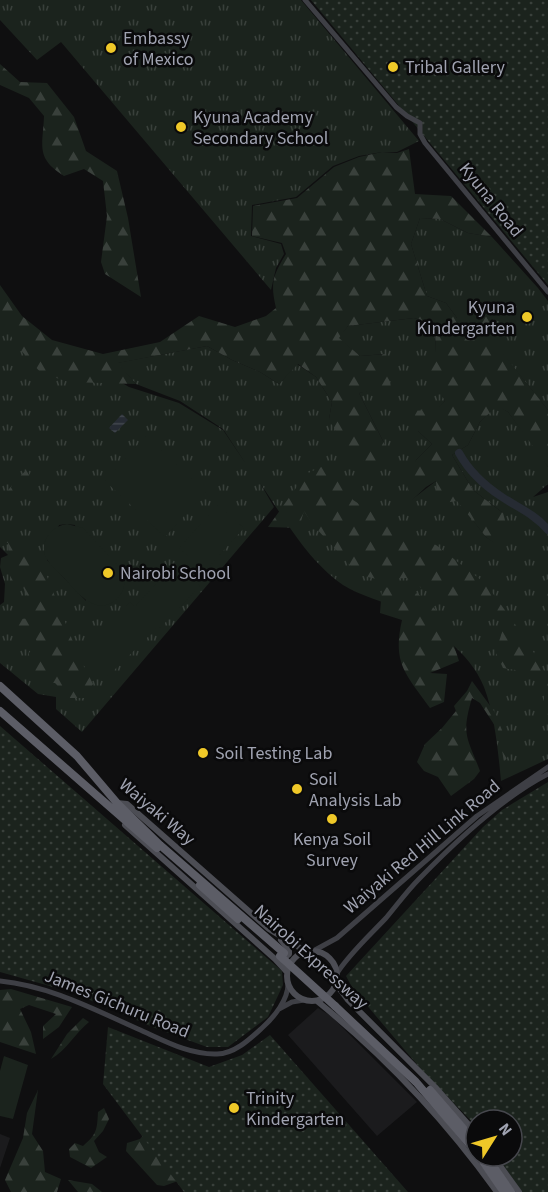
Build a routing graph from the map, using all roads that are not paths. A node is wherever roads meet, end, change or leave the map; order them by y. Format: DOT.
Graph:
graph roads {
  1 [pos="305,0"];
  2 [pos="548,292"];
  3 [pos="0,686"];
  4 [pos="0,711"];
  5 [pos="548,767"];
  6 [pos="548,774"];
  7 [pos="115,807"];
  8 [pos="161,848"];
  9 [pos="408,876"];
  10 [pos="418,880"];
  11 [pos="269,929"];
  12 [pos="315,950"];
  13 [pos="305,951"];
  14 [pos="278,958"];
  15 [pos="287,972"];
  16 [pos="337,973"];
  17 [pos="0,981"];
  18 [pos="288,984"];
  19 [pos="336,984"];
  20 [pos="304,1000"];
  21 [pos="348,1000"];
  22 [pos="317,1001"];
  23 [pos="278,1010"];
  24 [pos="336,1017"];
  25 [pos="464,1119"];
  26 [pos="464,1129"];
  27 [pos="464,1137"];
  28 [pos="489,1168"];
  29 [pos="491,1168"];
  30 [pos="502,1168"];
  31 [pos="497,1192"];
  32 [pos="504,1192"];
  33 [pos="511,1192"];
  34 [pos="519,1192"];
  1 -- 2 [label="main road, Kyuna Road"];
  3 -- 7 [label="highway, Waiyaki Way"];
  4 -- 7 [label="highway, Waiyaki Way"];
  5 -- 9 [label="main road, Waiyaki Red Hill Link Road"];
  6 -- 10 [label="main road, Waiyaki Red Hill Link Road"];
  7 -- 8 [label="highway, Nairobi Expressway"];
  7 -- 11 [label="main road, Waiyaki Way"];
  7 -- 14 [label="main road, Waiyaki Way"];
  8 -- 14 [label="highway, Nairobi Expressway"];
  8 -- 26 [label="highway, Nairobi Expressway, bridge"];
  9 -- 10 [label="main road"];
  9 -- 12 [label="main road, Waiyaki Red Hill Link Road"];
  10 -- 16 [label="main road, Waiyaki Red Hill Link Road"];
  11 -- 13 [label="main road, Waiyaki Way"];
  11 -- 14 [label="main road"];
  12 -- 13 [label="main road"];
  12 -- 16 [label="main road"];
  13 -- 15 [label="main road"];
  14 -- 15 [label="main road, Waiyaki Way"];
  14 -- 27 [label="highway, Nairobi Expressway, bridge"];
  15 -- 18 [label="main road"];
  16 -- 19 [label="main road"];
  17 -- 23 [label="main road, James Gichuru Road"];
  18 -- 20 [label="main road"];
  18 -- 23 [label="main road"];
  19 -- 21 [label="main road"];
  19 -- 22 [label="main road"];
  20 -- 22 [label="main road"];
  20 -- 23 [label="main road"];
  21 -- 24 [label="main road"];
  21 -- 25 [label="main road"];
  22 -- 24 [label="main road"];
  24 -- 31 [label="main road"];
  28 -- 32 [label="highway"];
  29 -- 33 [label="highway"];
  30 -- 34 [label="main road"];
}
